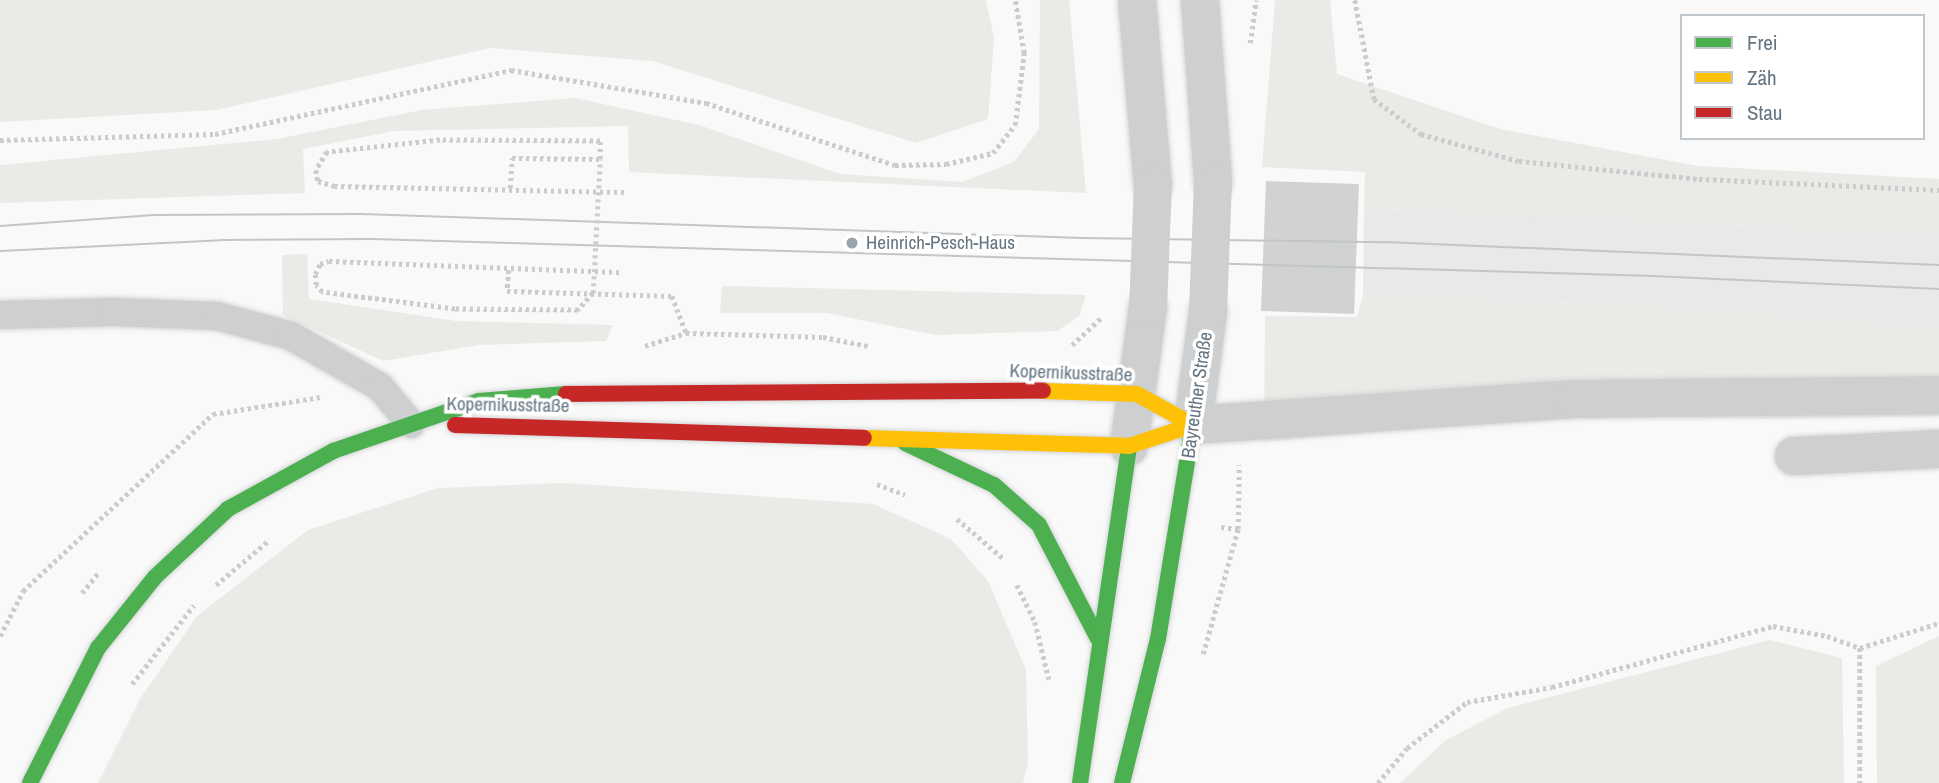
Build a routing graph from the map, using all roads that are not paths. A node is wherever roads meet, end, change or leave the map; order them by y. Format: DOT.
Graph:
graph roads {
  1 [pos="1137,0"];
  2 [pos="1200,0"];
  3 [pos="0,315"];
  4 [pos="1137,394"];
  5 [pos="1939,395"];
  6 [pos="411,424"];
  7 [pos="1193,425"];
  8 [pos="891,436"];
  9 [pos="1129,446"];
  10 [pos="1939,449"];
  11 [pos="1794,456"];
  12 [pos="1098,639"];
  13 [pos="30,783"];
  14 [pos="1080,783"];
  15 [pos="1122,783"];
  1 -- 4 [label="street, bridge"];
  2 -- 7 [label="street, Bayreuther Straße, bridge"];
  3 -- 6 [label="lane"];
  4 -- 6 [label="street, Kopernikusstraße"];
  4 -- 7 [label="street, Kopernikusstraße"];
  4 -- 9 [label="street"];
  5 -- 7 [label="street"];
  6 -- 8 [label="street, Kopernikusstraße"];
  6 -- 13 [label="street, Kopernikusstraße"];
  7 -- 9 [label="street, Kopernikusstraße"];
  7 -- 15 [label="street, Bayreuther Straße"];
  8 -- 9 [label="street, Kopernikusstraße"];
  8 -- 12 [label="street"];
  9 -- 12 [label="street"];
  10 -- 11 [label="street"];
  12 -- 14 [label="street"];
}
